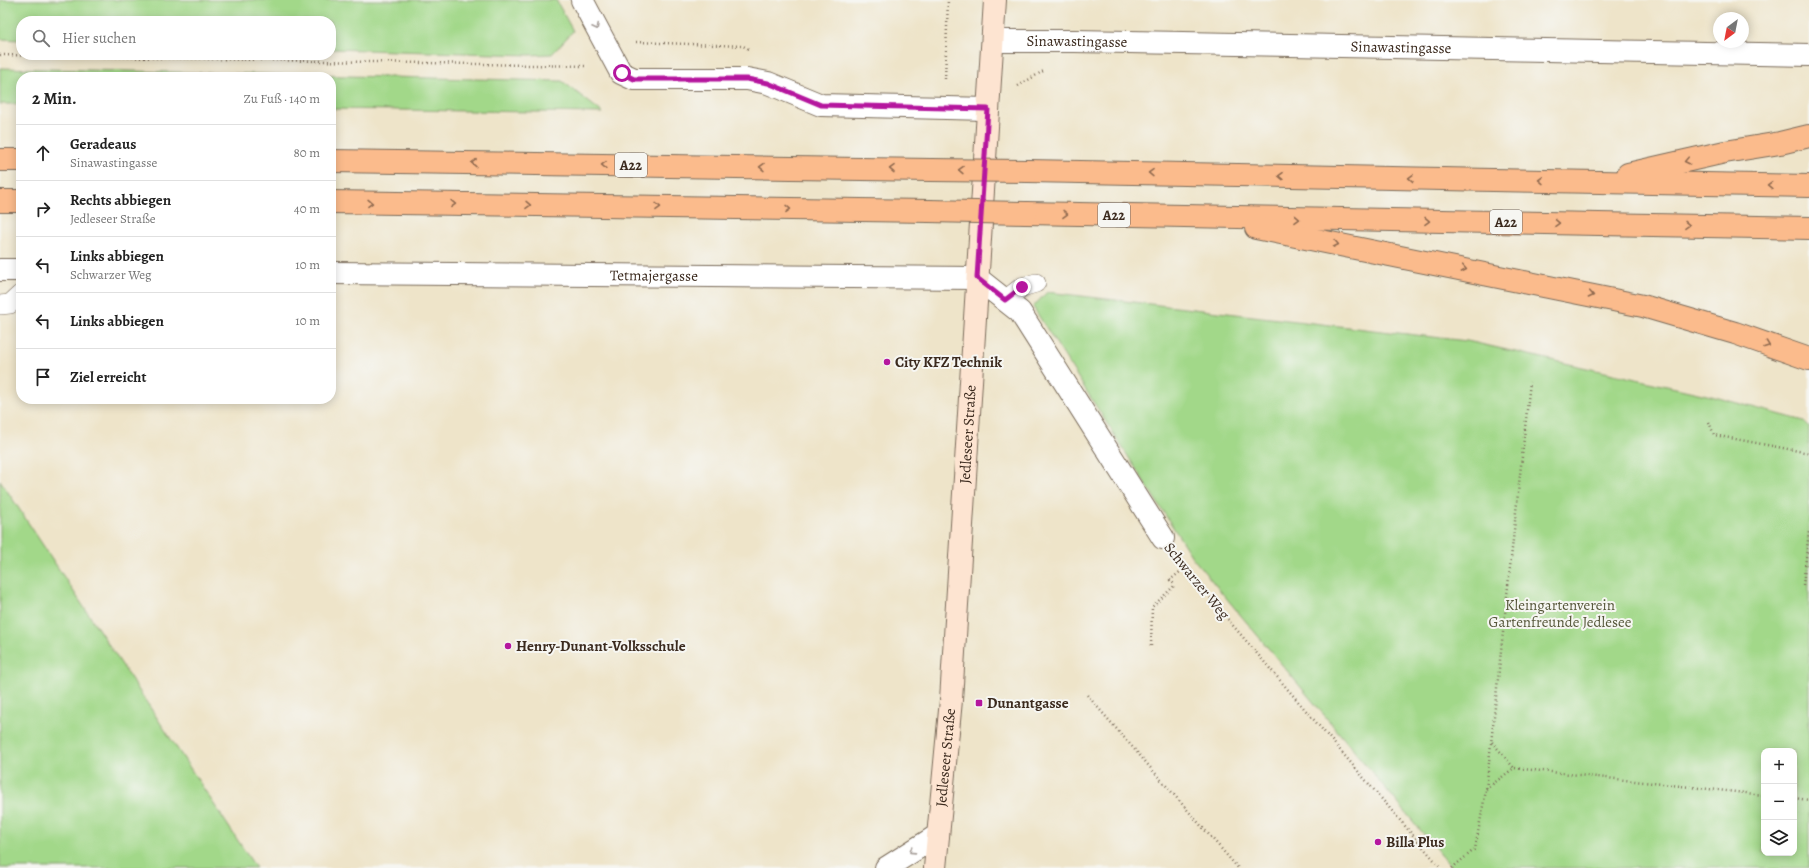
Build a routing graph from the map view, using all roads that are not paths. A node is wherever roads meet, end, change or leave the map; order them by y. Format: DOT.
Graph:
graph roads {
  1 [pos="582,0"];
  2 [pos="995,0"];
  3 [pos="993,41"];
  4 [pos="1809,55"];
  5 [pos="989,100"];
  6 [pos="1809,136"];
  7 [pos="0,160"];
  8 [pos="16,160"];
  9 [pos="336,161"];
  10 [pos="1594,181"];
  11 [pos="1809,186"];
  12 [pos="0,201"];
  13 [pos="16,201"];
  14 [pos="336,202"];
  15 [pos="1202,217"];
  16 [pos="1809,228"];
  17 [pos="0,270"];
  18 [pos="16,270"];
  19 [pos="336,273"];
  20 [pos="977,278"];
  21 [pos="1036,283"];
  22 [pos="16,299"];
  23 [pos="1005,300"];
  24 [pos="0,306"];
  25 [pos="1806,359"];
  26 [pos="1163,538"];
  27 [pos="938,835"];
  28 [pos="886,868"];
  29 [pos="935,868"];
  1 -- 5 [label="street, one-way"];
  2 -- 3 [label="street, Jedleseer Straße"];
  3 -- 4 [label="street, Sinawastingasse"];
  3 -- 5 [label="street, Jedleseer Straße"];
  5 -- 20 [label="street, Jedleseer Straße"];
  6 -- 10 [label="highway, one-way"];
  7 -- 8 [label="highway"];
  10 -- 9 [label="highway, A22, one-way, bridge"];
  11 -- 10 [label="highway, A22, one-way"];
  12 -- 13 [label="highway"];
  14 -- 15 [label="highway, A22, one-way, bridge"];
  15 -- 16 [label="highway, A22, one-way"];
  15 -- 25 [label="highway, one-way"];
  17 -- 18 [label="street"];
  19 -- 20 [label="street, Tetmajergasse"];
  20 -- 23 [label="street, Schwarzer Weg"];
  20 -- 27 [label="street, Jedleseer Straße"];
  21 -- 23 [label="lane"];
  22 -- 24 [label="lane"];
  23 -- 26 [label="street, Schwarzer Weg"];
  27 -- 28 [label="street, one-way"];
  27 -- 29 [label="street, Jedleseer Straße"];
}
